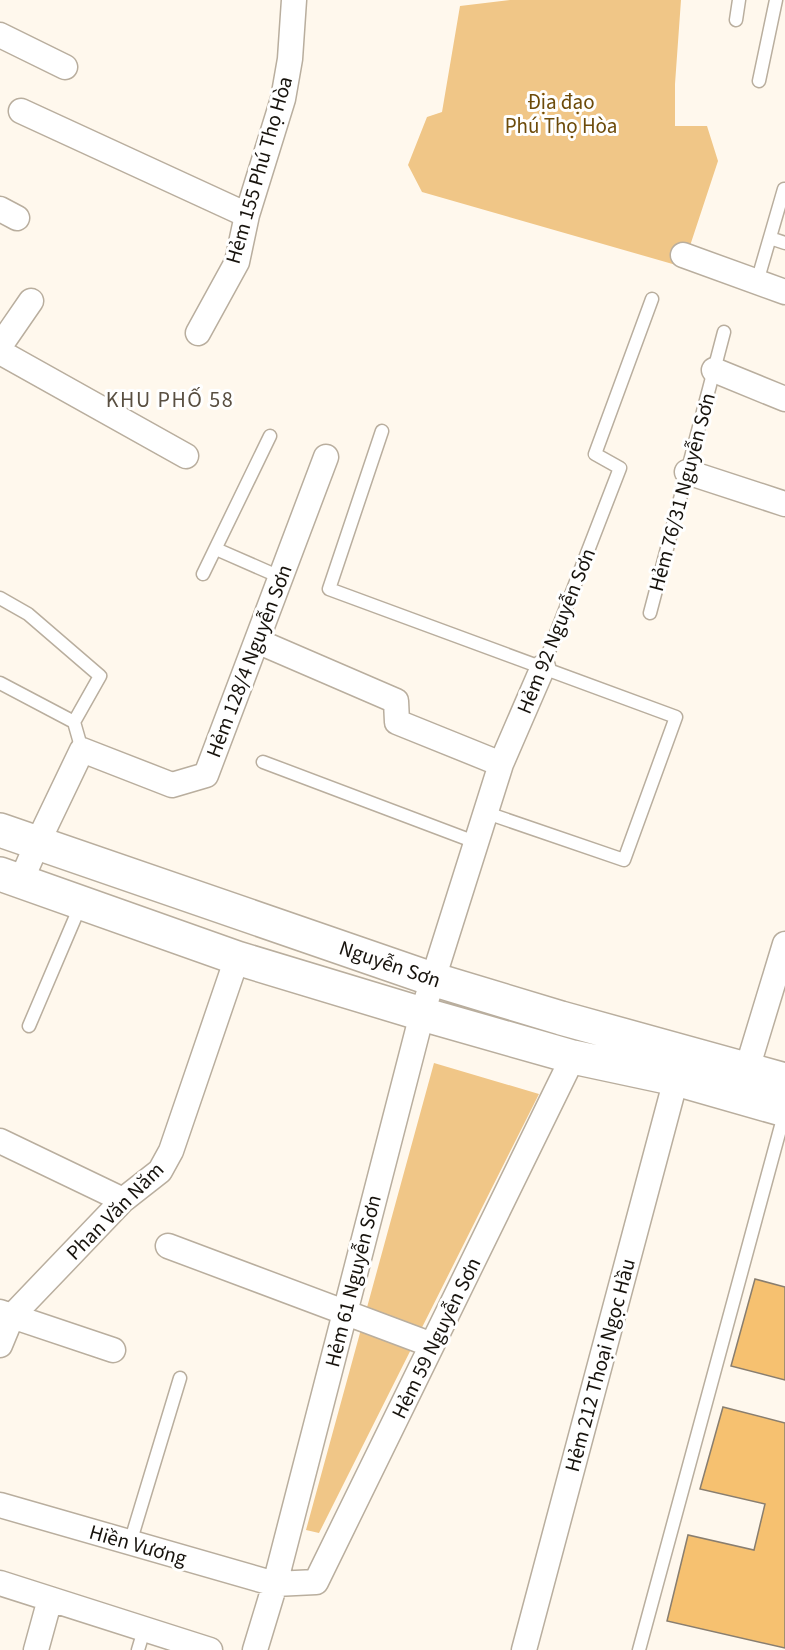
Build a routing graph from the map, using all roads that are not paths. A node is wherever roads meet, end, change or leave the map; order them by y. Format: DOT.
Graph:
graph roads {
  1 [pos="294,0"];
  2 [pos="739,0"];
  3 [pos="777,0"];
  4 [pos="736,20"];
  5 [pos="0,35"];
  6 [pos="64,68"];
  7 [pos="759,81"];
  8 [pos="21,111"];
  9 [pos="784,189"];
  10 [pos="247,215"];
  11 [pos="770,238"];
  12 [pos="785,243"];
  13 [pos="683,255"];
  14 [pos="757,282"];
  15 [pos="785,292"];
  16 [pos="652,299"];
  17 [pos="31,301"];
  18 [pos="724,332"];
  19 [pos="198,333"];
  20 [pos="0,346"];
  21 [pos="0,352"];
  22 [pos="714,370"];
  23 [pos="785,399"];
  24 [pos="382,431"];
  25 [pos="270,436"];
  26 [pos="186,456"];
  27 [pos="326,457"];
  28 [pos="687,472"];
  29 [pos="785,504"];
  30 [pos="216,549"];
  31 [pos="204,574"];
  32 [pos="280,578"];
  33 [pos="0,598"];
  34 [pos="650,613"];
  35 [pos="257,641"];
  36 [pos="543,667"];
  37 [pos="0,683"];
  38 [pos="74,722"];
  39 [pos="82,750"];
  40 [pos="263,762"];
  41 [pos="501,764"];
  42 [pos="484,812"];
  43 [pos="0,830"];
  44 [pos="475,842"];
  45 [pos="37,844"];
  46 [pos="10,878"];
  47 [pos="81,903"];
  48 [pos="785,944"];
  49 [pos="237,958"];
  50 [pos="432,979"];
  51 [pos="422,1014"];
  52 [pos="29,1026"];
  53 [pos="573,1057"];
  54 [pos="747,1069"];
  55 [pos="676,1079"];
  56 [pos="785,1080"];
  57 [pos="785,1111"];
  58 [pos="0,1141"];
  59 [pos="123,1200"];
  60 [pos="168,1246"];
  61 [pos="345,1311"];
  62 [pos="6,1314"];
  63 [pos="0,1345"];
  64 [pos="432,1345"];
  65 [pos="113,1350"];
  66 [pos="180,1378"];
  67 [pos="0,1506"];
  68 [pos="130,1543"];
  69 [pos="0,1583"];
  70 [pos="275,1584"];
  71 [pos="50,1599"];
  72 [pos="141,1640"];
  73 [pos="36,1650"];
  74 [pos="210,1650"];
  75 [pos="255,1650"];
  76 [pos="524,1650"];
  77 [pos="639,1650"];
  1 -- 10 [label="street, Hẻm 155 Phú Thọ Hòa"];
  2 -- 4 [label="lane"];
  3 -- 7 [label="lane"];
  5 -- 6 [label="street"];
  8 -- 10 [label="street"];
  9 -- 11 [label="lane"];
  10 -- 19 [label="street, Hẻm 155 Phú Thọ Hòa"];
  11 -- 12 [label="lane"];
  11 -- 14 [label="lane"];
  13 -- 14 [label="street"];
  14 -- 15 [label="street"];
  16 -- 36 [label="lane, Hẻm 92 Nguyễn Sơn"];
  17 -- 20 [label="street"];
  18 -- 22 [label="lane, Hẻm 76/31 Nguyễn Sơn"];
  21 -- 26 [label="street"];
  22 -- 23 [label="street, Hẻm 76/31 Nguyễn Sơn"];
  22 -- 28 [label="lane, Hẻm 76/31 Nguyễn Sơn"];
  24 -- 36 [label="lane"];
  25 -- 30 [label="lane"];
  27 -- 32 [label="street, Hẻm 128/4 Nguyễn Sơn"];
  28 -- 29 [label="street"];
  28 -- 34 [label="lane, Hẻm 76/31 Nguyễn Sơn"];
  30 -- 31 [label="lane"];
  30 -- 32 [label="lane"];
  32 -- 35 [label="street, Hẻm 128/4 Nguyễn Sơn"];
  33 -- 38 [label="lane"];
  35 -- 39 [label="street, Hẻm 128/4 Nguyễn Sơn"];
  35 -- 41 [label="street"];
  36 -- 41 [label="street, Hẻm 92 Nguyễn Sơn"];
  36 -- 42 [label="lane"];
  37 -- 38 [label="lane"];
  38 -- 39 [label="lane"];
  39 -- 45 [label="street"];
  40 -- 44 [label="lane"];
  41 -- 42 [label="street, Hẻm 92 Nguyễn Sơn"];
  42 -- 44 [label="street, Hẻm 92 Nguyễn Sơn"];
  43 -- 45 [label="street, Nguyễn Sơn"];
  44 -- 50 [label="street, Hẻm 92 Nguyễn Sơn"];
  45 -- 46 [label="street"];
  45 -- 50 [label="street, Nguyễn Sơn"];
  46 -- 47 [label="street, Nguyễn Sơn"];
  47 -- 49 [label="street, Nguyễn Sơn"];
  47 -- 52 [label="lane"];
  48 -- 54 [label="street"];
  49 -- 51 [label="street, Nguyễn Sơn"];
  49 -- 59 [label="street, Phan Văn Năm"];
  50 -- 51 [label="street, Hẻm 61 Nguyễn Sơn"];
  50 -- 54 [label="street, Nguyễn Sơn"];
  51 -- 53 [label="street, Nguyễn Sơn"];
  51 -- 61 [label="street, Hẻm 61 Nguyễn Sơn"];
  53 -- 55 [label="street, Nguyễn Sơn"];
  53 -- 64 [label="street, Hẻm 59 Nguyễn Sơn"];
  54 -- 56 [label="street, Nguyễn Sơn"];
  55 -- 57 [label="street, Nguyễn Sơn"];
  55 -- 76 [label="street, Hẻm 212 Thoại Ngọc Hầu"];
  57 -- 77 [label="lane"];
  58 -- 59 [label="street"];
  59 -- 62 [label="street, Phan Văn Năm"];
  60 -- 61 [label="street"];
  61 -- 64 [label="street"];
  61 -- 70 [label="street, Hẻm 61 Nguyễn Sơn"];
  62 -- 63 [label="street, Phan Văn Năm"];
  62 -- 65 [label="street"];
  64 -- 70 [label="street, Hẻm 59 Nguyễn Sơn"];
  66 -- 68 [label="lane"];
  67 -- 68 [label="street, Hiền Vương"];
  68 -- 70 [label="street, Hiền Vương"];
  69 -- 71 [label="street"];
  70 -- 75 [label="street, Hẻm 61 Nguyễn Sơn"];
  71 -- 72 [label="street"];
  71 -- 73 [label="street"];
  72 -- 74 [label="street"];
}
